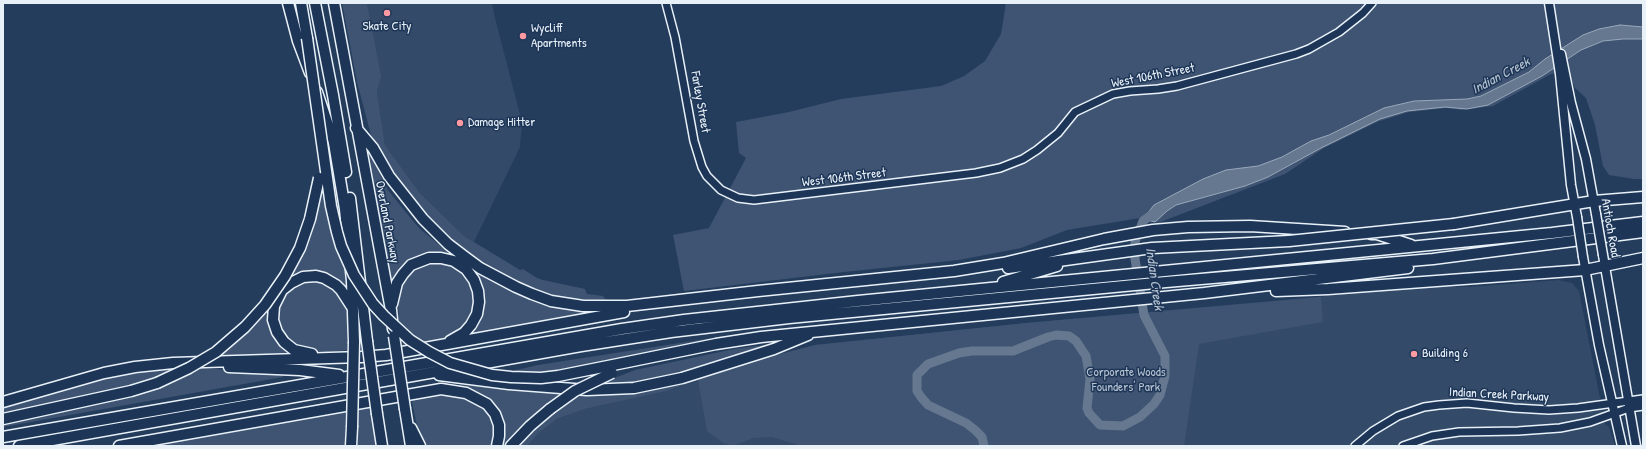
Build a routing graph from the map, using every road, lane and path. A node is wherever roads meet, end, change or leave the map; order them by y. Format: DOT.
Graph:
graph roads {
  1 [pos="288,3"];
  2 [pos="301,3"];
  3 [pos="315,3"];
  4 [pos="334,3"];
  5 [pos="666,3"];
  6 [pos="1372,3"];
  7 [pos="1549,3"];
  8 [pos="1563,72"];
  9 [pos="356,128"];
  10 [pos="325,157"];
  11 [pos="730,195"];
  12 [pos="1643,197"];
  13 [pos="1594,201"];
  14 [pos="1575,204"];
  15 [pos="1643,222"];
  16 [pos="1643,232"];
  17 [pos="1417,247"];
  18 [pos="1094,257"];
  19 [pos="1643,258"];
  20 [pos="1433,259"];
  21 [pos="1605,266"];
  22 [pos="1585,270"];
  23 [pos="954,272"];
  24 [pos="1165,276"];
  25 [pos="1096,283"];
  26 [pos="982,289"];
  27 [pos="1204,293"];
  28 [pos="665,302"];
  29 [pos="353,309"];
  30 [pos="391,310"];
  31 [pos="820,330"];
  32 [pos="439,346"];
  33 [pos="335,358"];
  34 [pos="192,363"];
  35 [pos="613,369"];
  36 [pos="429,373"];
  37 [pos="349,377"];
  38 [pos="1643,399"];
  39 [pos="3,402"];
  40 [pos="1612,404"];
  41 [pos="1629,405"];
  42 [pos="1643,406"];
  43 [pos="1615,413"];
  44 [pos="3,419"];
  45 [pos="407,421"];
  46 [pos="3,437"];
  47 [pos="381,445"];
  48 [pos="19,446"];
  49 [pos="119,446"];
  50 [pos="351,446"];
  51 [pos="411,446"];
  52 [pos="420,446"];
  53 [pos="497,446"];
  54 [pos="511,446"];
  55 [pos="1355,446"];
  56 [pos="1403,446"];
  57 [pos="1622,446"];
  58 [pos="1636,446"];
  1 -- 29 [label="highway"];
  2 -- 10 [label="highway, bridge"];
  3 -- 47 [label="highway, bridge"];
  4 -- 9 [label="highway, Overland Parkway"];
  5 -- 11 [label="street, Farley Street"];
  6 -- 11 [label="street, West 106th Street"];
  7 -- 8 [label="main road, Antioch Road"];
  8 -- 13 [label="main road, Antioch Road"];
  8 -- 14 [label="main road, Antioch Road"];
  9 -- 28 [label="highway"];
  9 -- 30 [label="highway, Overland Parkway"];
  10 -- 35 [label="highway, bridge"];
  10 -- 44 [label="highway, bridge"];
  12 -- 13 [label="highway"];
  13 -- 14 [label="highway"];
  13 -- 21 [label="main road, Antioch Road, bridge"];
  14 -- 18 [label="highway, bridge"];
  14 -- 22 [label="main road, Antioch Road, bridge"];
  15 -- 17 [label="highway"];
  16 -- 20 [label="highway"];
  17 -- 23 [label="highway"];
  17 -- 24 [label="highway"];
  18 -- 23 [label="highway"];
  18 -- 26 [label="highway"];
  19 -- 21 [label="highway"];
  20 -- 24 [label="highway"];
  20 -- 27 [label="highway"];
  21 -- 22 [label="highway"];
  21 -- 41 [label="main road, Antioch Road"];
  22 -- 27 [label="highway"];
  22 -- 40 [label="main road, Antioch Road"];
  23 -- 28 [label="highway"];
  24 -- 25 [label="highway"];
  25 -- 26 [label="highway"];
  25 -- 36 [label="highway"];
  26 -- 37 [label="highway"];
  27 -- 31 [label="highway"];
  28 -- 32 [label="highway"];
  29 -- 33 [label="highway"];
  29 -- 50 [label="highway, bridge"];
  30 -- 32 [label="highway"];
  30 -- 45 [label="highway, Overland Parkway, bridge"];
  31 -- 35 [label="highway"];
  31 -- 36 [label="highway"];
  32 -- 33 [label="highway"];
  33 -- 34 [label="highway"];
  34 -- 37 [label="highway"];
  34 -- 39 [label="highway"];
  35 -- 54 [label="highway, bridge"];
  36 -- 48 [label="highway"];
  37 -- 46 [label="highway"];
  38 -- 41 [label="street"];
  40 -- 41 [label="street, Indian Creek Parkway"];
  40 -- 43 [label="main road, Antioch Road"];
  40 -- 55 [label="street, Indian Creek Parkway"];
  41 -- 42 [label="street"];
  41 -- 43 [label="street"];
  41 -- 58 [label="main road, Antioch Road"];
  43 -- 56 [label="street"];
  43 -- 57 [label="main road, Antioch Road"];
  45 -- 51 [label="highway, Overland Parkway"];
  45 -- 52 [label="highway"];
  49 -- 53 [label="highway"];
}
